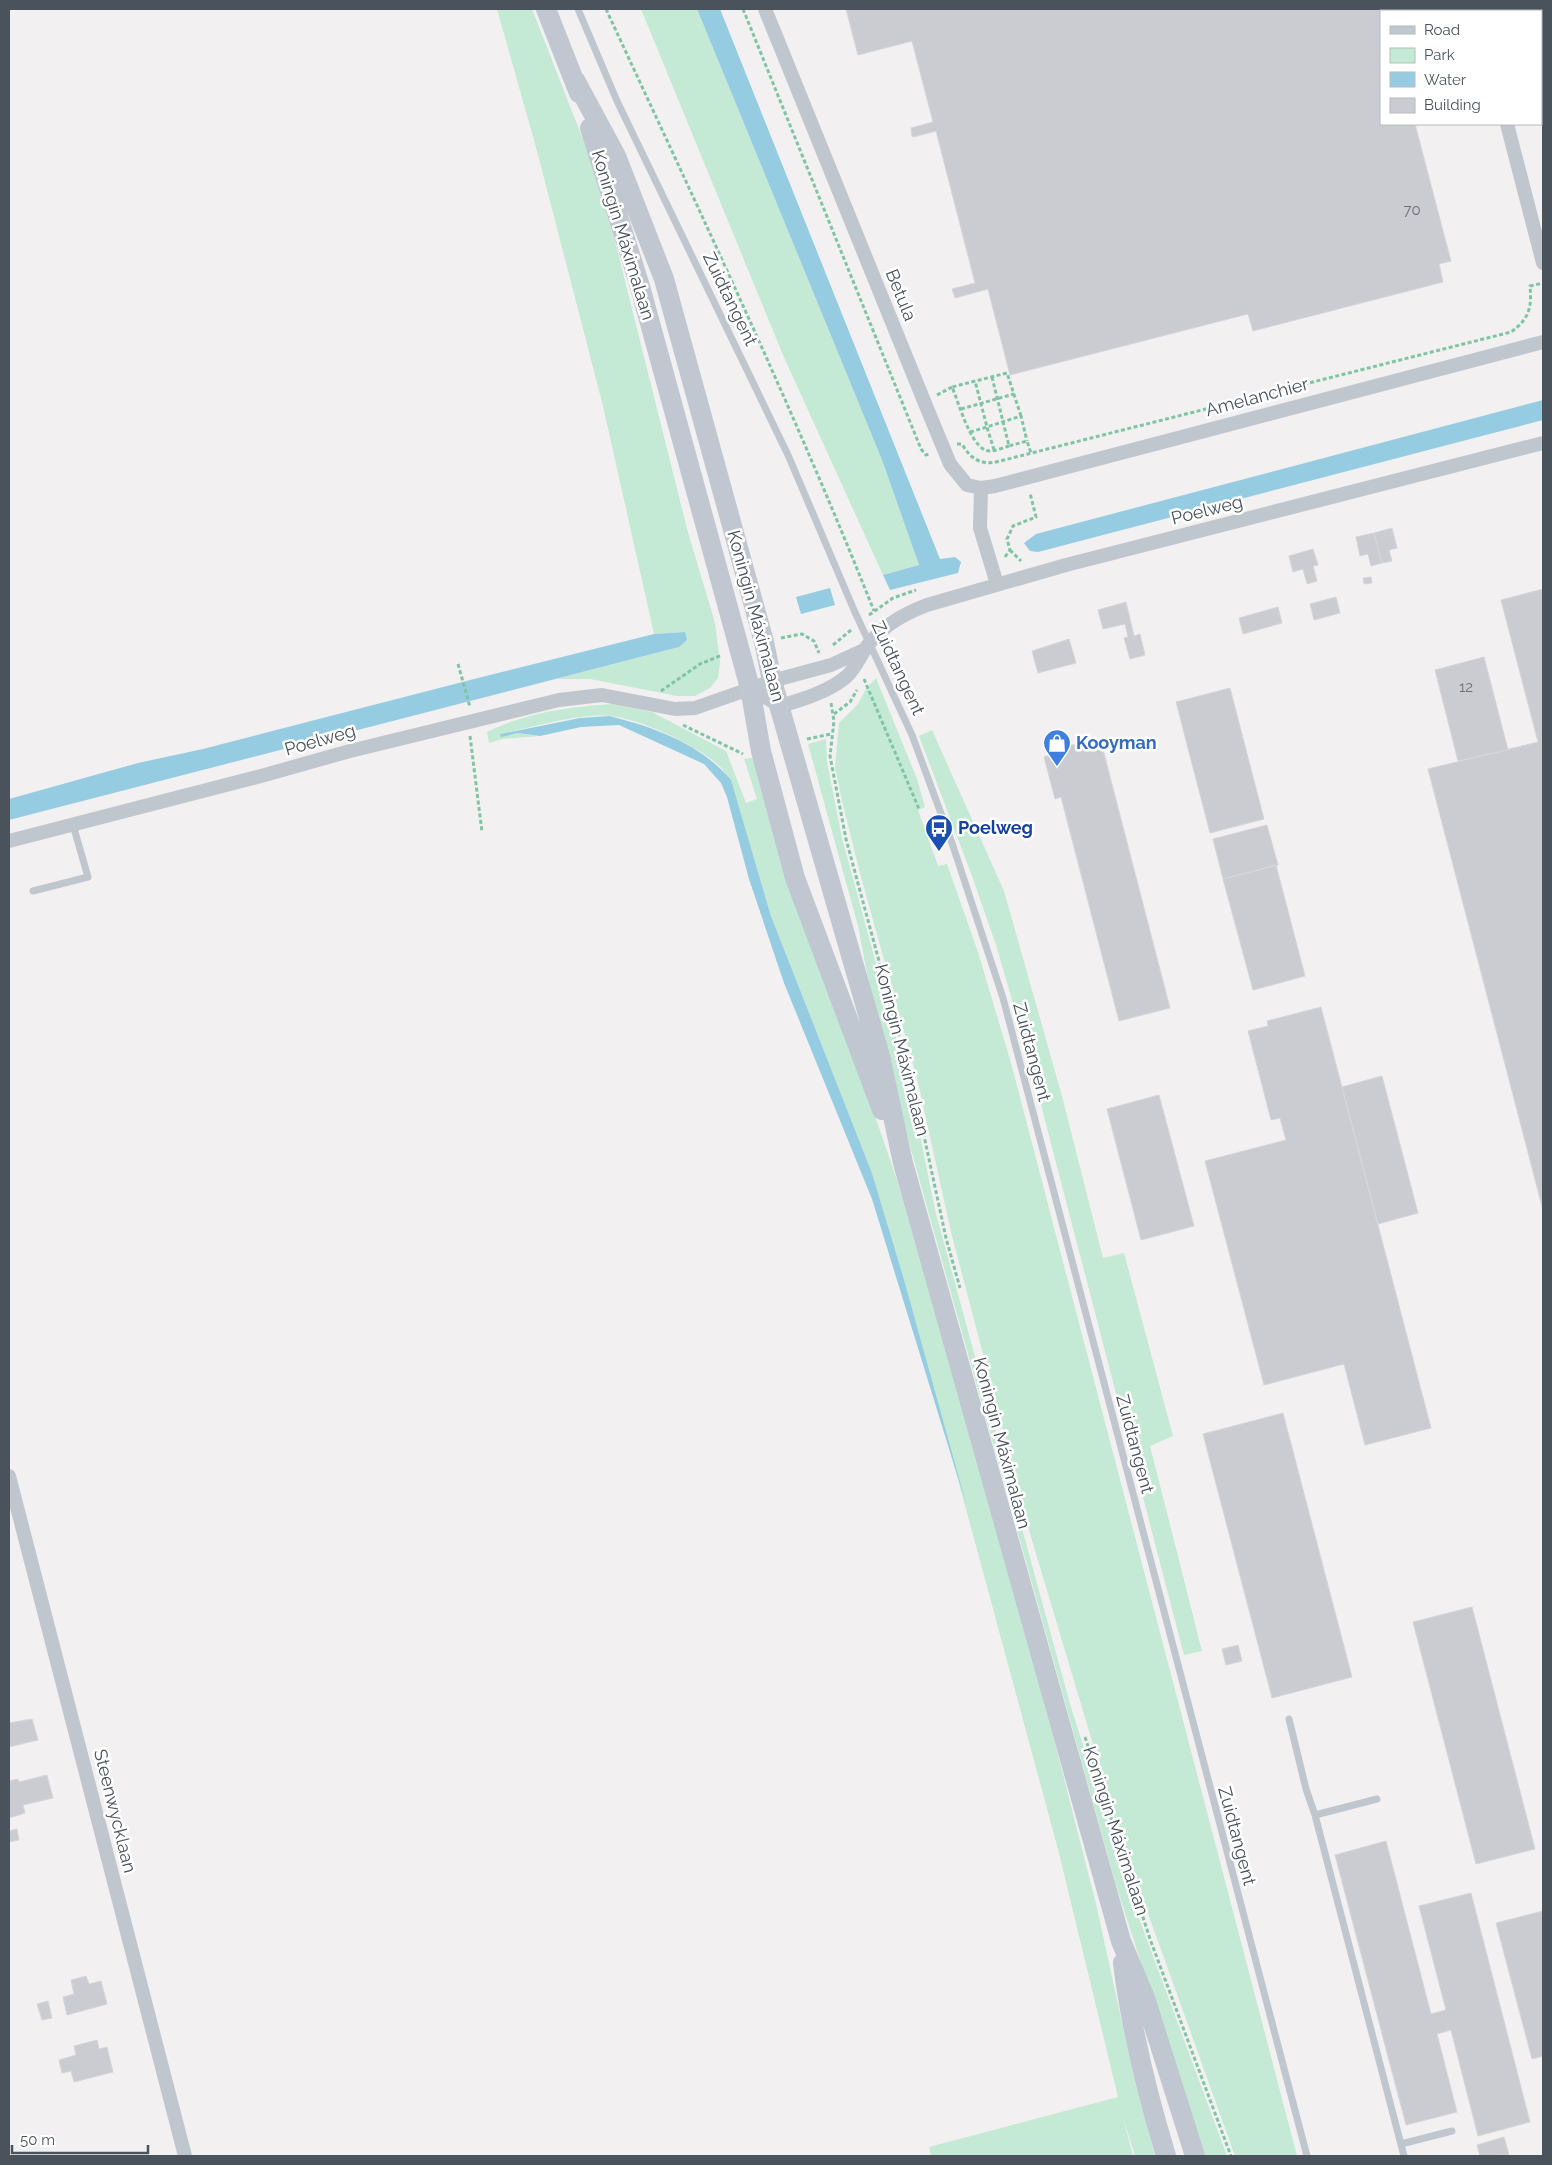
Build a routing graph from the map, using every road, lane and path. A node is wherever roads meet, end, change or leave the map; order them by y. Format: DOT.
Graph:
graph roads {
  1 [pos="546,9"];
  2 [pos="578,9"];
  3 [pos="606,9"];
  4 [pos="765,9"];
  5 [pos="575,80"];
  6 [pos="1507,125"];
  7 [pos="1542,256"];
  8 [pos="1543,283"];
  9 [pos="1543,342"];
  10 [pos="992,377"];
  11 [pos="975,381"];
  12 [pos="1014,394"];
  13 [pos="998,400"];
  14 [pos="982,404"];
  15 [pos="961,409"];
  16 [pos="1021,416"];
  17 [pos="1003,422"];
  18 [pos="987,427"];
  19 [pos="970,432"];
  20 [pos="1027,441"];
  21 [pos="1543,444"];
  22 [pos="1009,446"];
  23 [pos="994,450"];
  24 [pos="1031,453"];
  25 [pos="1026,477"];
  26 [pos="981,488"];
  27 [pos="1010,550"];
  28 [pos="1029,563"];
  29 [pos="995,578"];
  30 [pos="874,611"];
  31 [pos="868,646"];
  32 [pos="890,648"];
  33 [pos="458,664"];
  34 [pos="902,669"];
  35 [pos="864,678"];
  36 [pos="772,681"];
  37 [pos="750,688"];
  38 [pos="780,706"];
  39 [pos="834,714"];
  40 [pos="675,720"];
  41 [pos="468,722"];
  42 [pos="831,734"];
  43 [pos="790,743"];
  44 [pos="761,751"];
  45 [pos="919,809"];
  46 [pos="73,825"];
  47 [pos="482,832"];
  48 [pos="9,841"];
  49 [pos="33,890"];
  50 [pos="903,1163"];
  51 [pos="962,1295"];
  52 [pos="9,1476"];
  53 [pos="1289,1719"];
  54 [pos="1083,1729"];
  55 [pos="1378,1798"];
  56 [pos="1315,1814"];
  57 [pos="1121,1942"];
  58 [pos="1452,2131"];
  59 [pos="1401,2144"];
  60 [pos="185,2156"];
  61 [pos="1166,2156"];
  62 [pos="1195,2156"];
  63 [pos="1231,2156"];
  64 [pos="1307,2156"];
  65 [pos="1404,2156"];
  1 -- 5 [label="main road, Koningin Máximalaan"];
  2 -- 31 [label="lane, Zuidtangent"];
  3 -- 30 [label="path"];
  4 -- 26 [label="street, Betula"];
  5 -- 36 [label="main road, Koningin Máximalaan"];
  5 -- 37 [label="main road, Koningin Máximalaan"];
  6 -- 7 [label="street"];
  8 -- 24 [label="path"];
  9 -- 25 [label="street, Amelanchier"];
  10 -- 11 [label="path"];
  10 -- 12 [label="path"];
  10 -- 13 [label="path"];
  11 -- 14 [label="path"];
  11 -- 15 [label="path"];
  12 -- 13 [label="path"];
  12 -- 16 [label="path"];
  13 -- 14 [label="path"];
  13 -- 17 [label="path"];
  14 -- 15 [label="path"];
  14 -- 18 [label="path"];
  15 -- 19 [label="path"];
  16 -- 17 [label="path"];
  16 -- 20 [label="path"];
  17 -- 18 [label="path"];
  17 -- 22 [label="path"];
  18 -- 19 [label="path"];
  18 -- 23 [label="path"];
  19 -- 23 [label="path"];
  20 -- 22 [label="path"];
  20 -- 24 [label="path"];
  21 -- 29 [label="street, Poelweg"];
  22 -- 23 [label="path"];
  24 -- 25 [label="path"];
  25 -- 26 [label="street, Amelanchier"];
  25 -- 27 [label="path"];
  26 -- 29 [label="street"];
  27 -- 28 [label="path"];
  27 -- 29 [label="path"];
  29 -- 31 [label="street, Poelweg"];
  31 -- 36 [label="street, Poelweg"];
  31 -- 38 [label="street, Poelweg"];
  31 -- 64 [label="lane, Zuidtangent"];
  32 -- 34 [label="path"];
  33 -- 41 [label="path"];
  35 -- 45 [label="path"];
  36 -- 37 [label="street, Poelweg"];
  36 -- 38 [label="main road, Koningin Máximalaan"];
  37 -- 38 [label="street"];
  37 -- 41 [label="street, Poelweg"];
  37 -- 44 [label="main road, Koningin Máximalaan"];
  38 -- 43 [label="main road, Koningin Máximalaan"];
  39 -- 42 [label="path, Koningin Máximalaan"];
  40 -- 44 [label="path"];
  41 -- 46 [label="street, Poelweg"];
  41 -- 47 [label="path"];
  42 -- 43 [label="path"];
  42 -- 51 [label="path, Koningin Máximalaan"];
  43 -- 50 [label="main road, Koningin Máximalaan"];
  44 -- 50 [label="main road, Koningin Máximalaan"];
  46 -- 48 [label="street, Poelweg"];
  46 -- 49 [label="lane"];
  50 -- 57 [label="main road, Koningin Máximalaan"];
  52 -- 60 [label="street, Steenwycklaan"];
  53 -- 56 [label="lane"];
  54 -- 63 [label="path, Koningin Máximalaan"];
  55 -- 56 [label="lane"];
  56 -- 59 [label="lane"];
  57 -- 61 [label="main road, Koningin Máximalaan"];
  57 -- 62 [label="main road, Koningin Máximalaan"];
  58 -- 59 [label="lane"];
  59 -- 65 [label="lane"];
}
